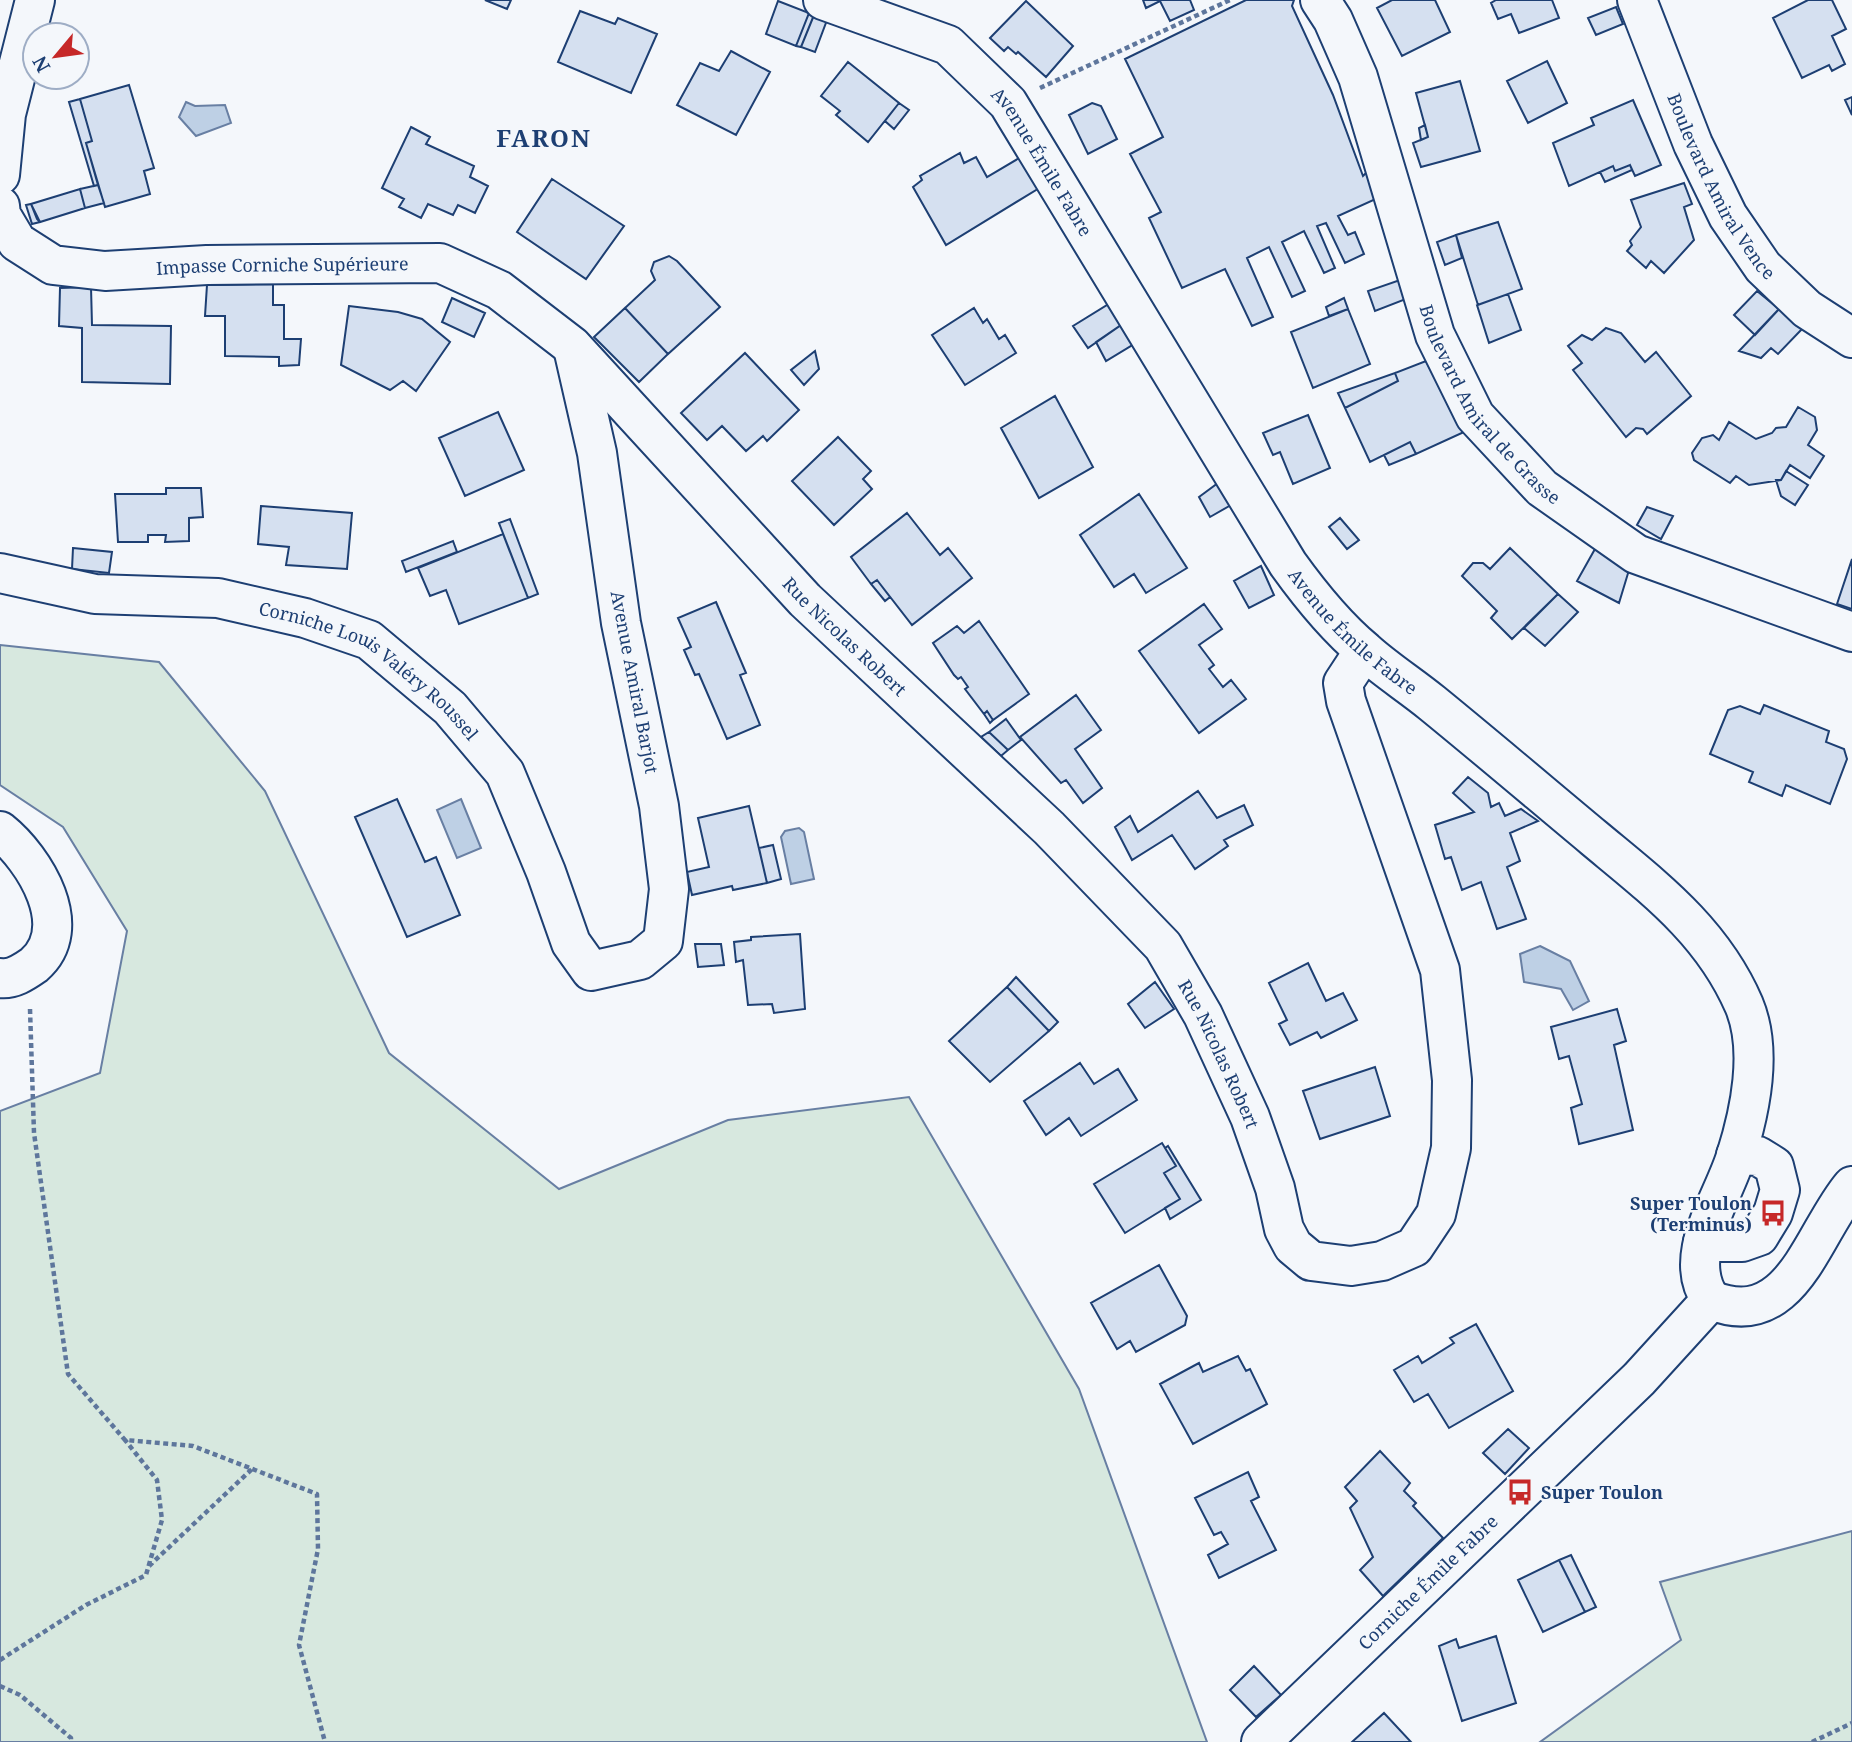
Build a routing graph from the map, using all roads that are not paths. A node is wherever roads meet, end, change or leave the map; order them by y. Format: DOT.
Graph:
graph roads {
  1 [pos="35,0"];
  2 [pos="823,0"];
  3 [pos="1320,0"];
  4 [pos="1637,0"];
  5 [pos="0,175"];
  6 [pos="0,206"];
  7 [pos="1852,338"];
  8 [pos="572,346"];
  9 [pos="0,573"];
  10 [pos="1852,632"];
  11 [pos="1364,651"];
  12 [pos="0,831"];
  13 [pos="591,971"];
  14 [pos="12,975"];
  15 [pos="1737,1155"];
  16 [pos="1852,1186"];
  17 [pos="1703,1242"];
  18 [pos="1711,1300"];
  19 [pos="1261,1742"];
  1 -- 5 [label="street"];
  2 -- 11 [label="street, Avenue Émile Fabre"];
  3 -- 10 [label="street, Boulevard Amiral de Grasse"];
  4 -- 7 [label="street, Boulevard Amiral Vence"];
  6 -- 8 [label="street, Impasse Corniche Supérieure"];
  8 -- 11 [label="street, Rue Nicolas Robert"];
  8 -- 13 [label="street, Avenue Amiral Barjot"];
  9 -- 13 [label="street, Corniche Louis Valéry Roussel"];
  11 -- 15 [label="street, Avenue Émile Fabre"];
  12 -- 14 [label="street"];
  15 -- 17 [label="street, Avenue Émile Fabre"];
  15 -- 17 [label="street"];
  16 -- 18 [label="street"];
  17 -- 18 [label="street, Avenue Émile Fabre"];
  18 -- 19 [label="street, Corniche Émile Fabre"];
}
